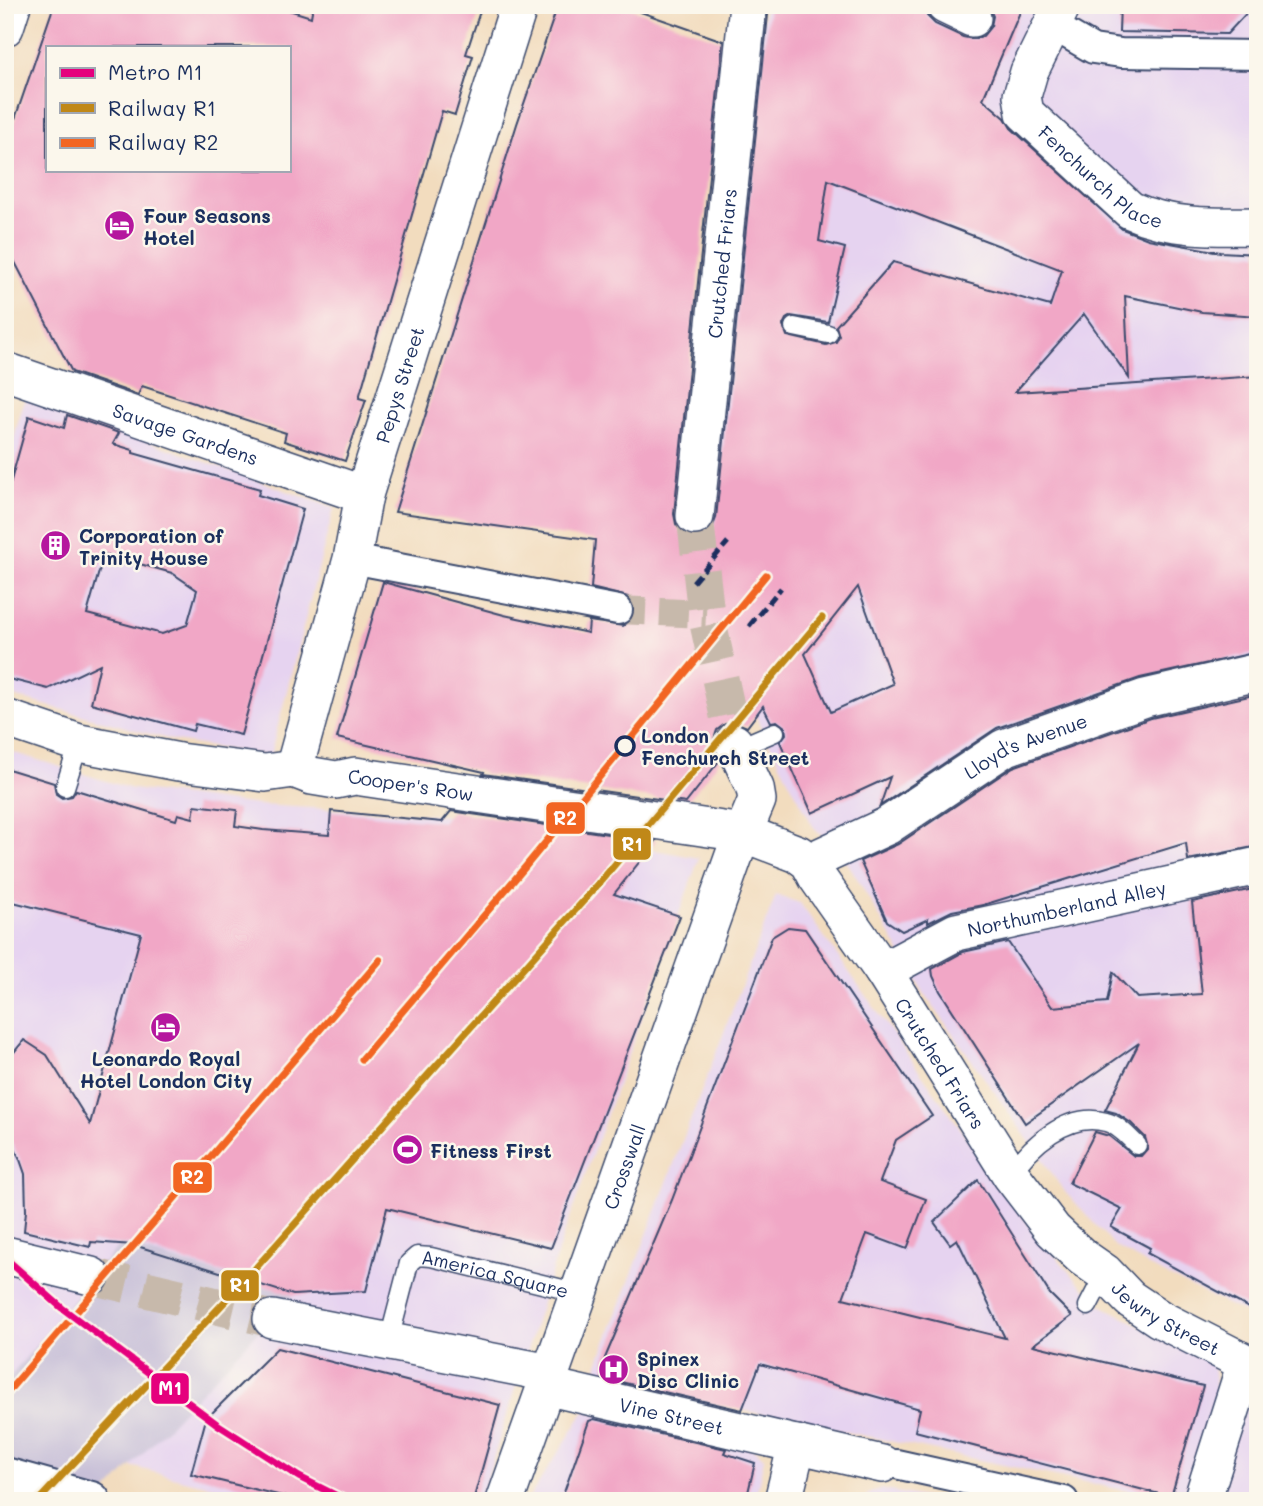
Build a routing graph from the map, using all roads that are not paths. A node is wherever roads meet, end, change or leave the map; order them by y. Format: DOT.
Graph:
graph roads {
  1 [pos="12,5"];
  2 [pos="519,5"];
  3 [pos="736,7"];
  4 [pos="1052,25"];
  5 [pos="5,27"];
  6 [pos="1258,55"];
  7 [pos="1258,226"];
  8 [pos="794,327"];
  9 [pos="828,334"];
  10 [pos="5,371"];
  11 [pos="364,495"];
  12 [pos="695,516"];
  13 [pos="352,559"];
  14 [pos="618,610"];
  15 [pos="1258,672"];
  16 [pos="5,718"];
  17 [pos="775,732"];
  18 [pos="79,743"];
  19 [pos="736,748"];
  20 [pos="294,769"];
  21 [pos="65,787"];
  22 [pos="743,834"];
  23 [pos="809,862"];
  24 [pos="1258,866"];
  25 [pos="883,971"];
  26 [pos="1137,1146"];
  27 [pos="1011,1175"];
  28 [pos="5,1255"];
  29 [pos="1094,1265"];
  30 [pos="91,1276"];
  31 [pos="579,1293"];
  32 [pos="1088,1306"];
  33 [pos="272,1319"];
  34 [pos="389,1340"];
  35 [pos="1252,1366"];
  36 [pos="548,1379"];
  37 [pos="797,1444"];
  38 [pos="889,1464"];
  39 [pos="5,1477"];
  40 [pos="91,1501"];
  41 [pos="505,1501"];
  42 [pos="783,1501"];
  43 [pos="1064,1501"];
  44 [pos="1202,1501"];
  1 -- 5 [label="street"];
  2 -- 11 [label="street, Pepys Street"];
  3 -- 12 [label="street, Crutched Friars"];
  4 -- 6 [label="street"];
  4 -- 7 [label="street, Fenchurch Place"];
  8 -- 9 [label="lane"];
  10 -- 11 [label="street, Savage Gardens"];
  11 -- 13 [label="street, Pepys Street"];
  13 -- 14 [label="street"];
  13 -- 20 [label="street, Pepys Street"];
  15 -- 23 [label="street, Lloyd's Avenue"];
  16 -- 18 [label="street, Cooper's Row"];
  17 -- 19 [label="lane"];
  18 -- 20 [label="street, Cooper's Row"];
  18 -- 21 [label="lane"];
  19 -- 22 [label="street"];
  20 -- 22 [label="street, Cooper's Row"];
  22 -- 23 [label="street, Cooper's Row"];
  22 -- 31 [label="street, Crosswall"];
  23 -- 25 [label="street, Crutched Friars"];
  24 -- 25 [label="street, Northumberland Alley"];
  25 -- 27 [label="street, Crutched Friars"];
  26 -- 27 [label="lane"];
  27 -- 29 [label="street, Crutched Friars"];
  28 -- 30 [label="street"];
  29 -- 32 [label="lane"];
  29 -- 35 [label="street, Jewry Street"];
  31 -- 34 [label="lane, America Square"];
  31 -- 36 [label="street, Crosswall"];
  33 -- 34 [label="street"];
  34 -- 36 [label="street"];
  35 -- 44 [label="street"];
  36 -- 37 [label="street, Vine Street"];
  36 -- 41 [label="street, Crosswall"];
  37 -- 38 [label="street, Vine Street"];
  37 -- 42 [label="street"];
  38 -- 43 [label="street, Vine Street"];
  39 -- 40 [label="highway"];
}
